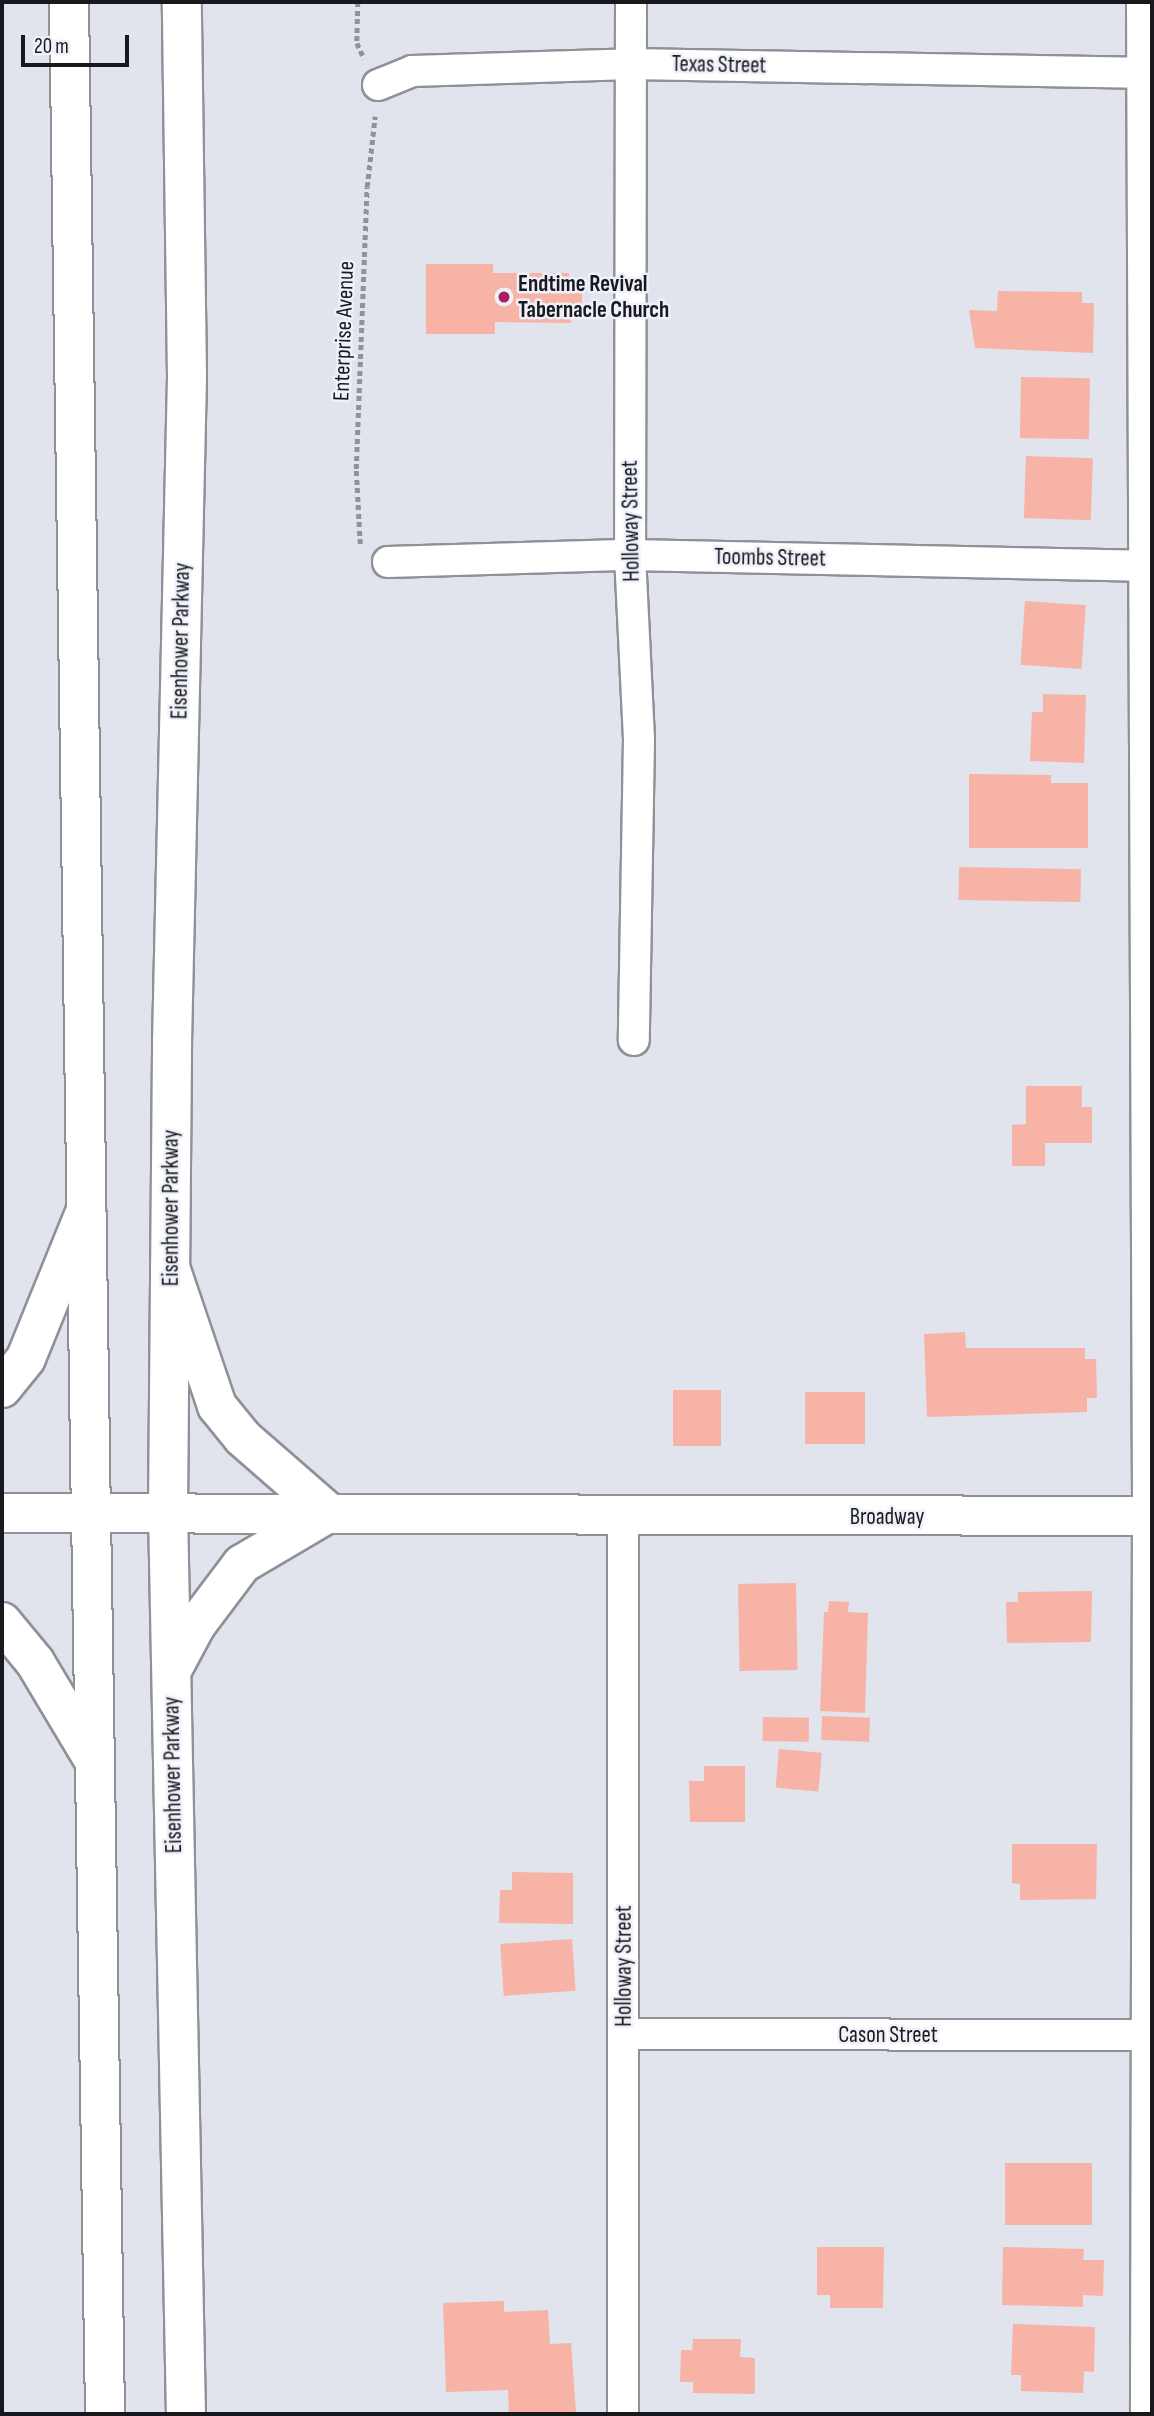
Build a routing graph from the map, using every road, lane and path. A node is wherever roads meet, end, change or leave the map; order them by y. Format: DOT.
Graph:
graph roads {
  1 [pos="69,2"];
  2 [pos="182,2"];
  3 [pos="358,2"];
  4 [pos="631,2"];
  5 [pos="1142,2"];
  6 [pos="631,64"];
  7 [pos="1147,73"];
  8 [pos="378,85"];
  9 [pos="630,555"];
  10 [pos="388,562"];
  11 [pos="1148,566"];
  12 [pos="634,1040"];
  13 [pos="1148,1044"];
  14 [pos="86,1210"];
  15 [pos="170,1267"];
  16 [pos="2,1388"];
  17 [pos="168,1511"];
  18 [pos="91,1512"];
  19 [pos="2,1513"];
  20 [pos="329,1513"];
  21 [pos="1150,1516"];
  22 [pos="623,1517"];
  23 [pos="2,1622"];
  24 [pos="171,1673"];
  25 [pos="94,1760"];
  26 [pos="624,2034"];
  27 [pos="1150,2035"];
  28 [pos="105,2414"];
  29 [pos="186,2414"];
  30 [pos="623,2414"];
  31 [pos="1146,2414"];
  1 -- 14 [label="main road"];
  2 -- 15 [label="main road, Eisenhower Parkway"];
  3 -- 8 [label="path"];
  4 -- 6 [label="street, Holloway Street"];
  5 -- 7 [label="street"];
  6 -- 7 [label="street, Texas Street"];
  6 -- 8 [label="street, Texas Street"];
  6 -- 9 [label="street, Holloway Street"];
  7 -- 11 [label="street"];
  8 -- 10 [label="path, Enterprise Avenue"];
  9 -- 10 [label="street, Toombs Street"];
  9 -- 11 [label="street, Toombs Street"];
  9 -- 12 [label="street, Holloway Street"];
  11 -- 13 [label="street"];
  13 -- 21 [label="street"];
  14 -- 16 [label="main road"];
  14 -- 18 [label="main road"];
  15 -- 17 [label="main road, Eisenhower Parkway"];
  15 -- 20 [label="main road"];
  17 -- 18 [label="main road, Broadway"];
  17 -- 20 [label="main road, Broadway"];
  17 -- 24 [label="main road, Eisenhower Parkway"];
  18 -- 19 [label="main road, Broadway"];
  18 -- 25 [label="main road"];
  20 -- 22 [label="main road, Broadway"];
  20 -- 24 [label="main road"];
  21 -- 22 [label="main road, Broadway"];
  21 -- 27 [label="street"];
  22 -- 26 [label="street, Holloway Street"];
  23 -- 25 [label="main road"];
  24 -- 29 [label="main road, Eisenhower Parkway"];
  25 -- 28 [label="main road"];
  26 -- 27 [label="street, Cason Street"];
  26 -- 30 [label="street, Holloway Street"];
  27 -- 31 [label="street"];
}
